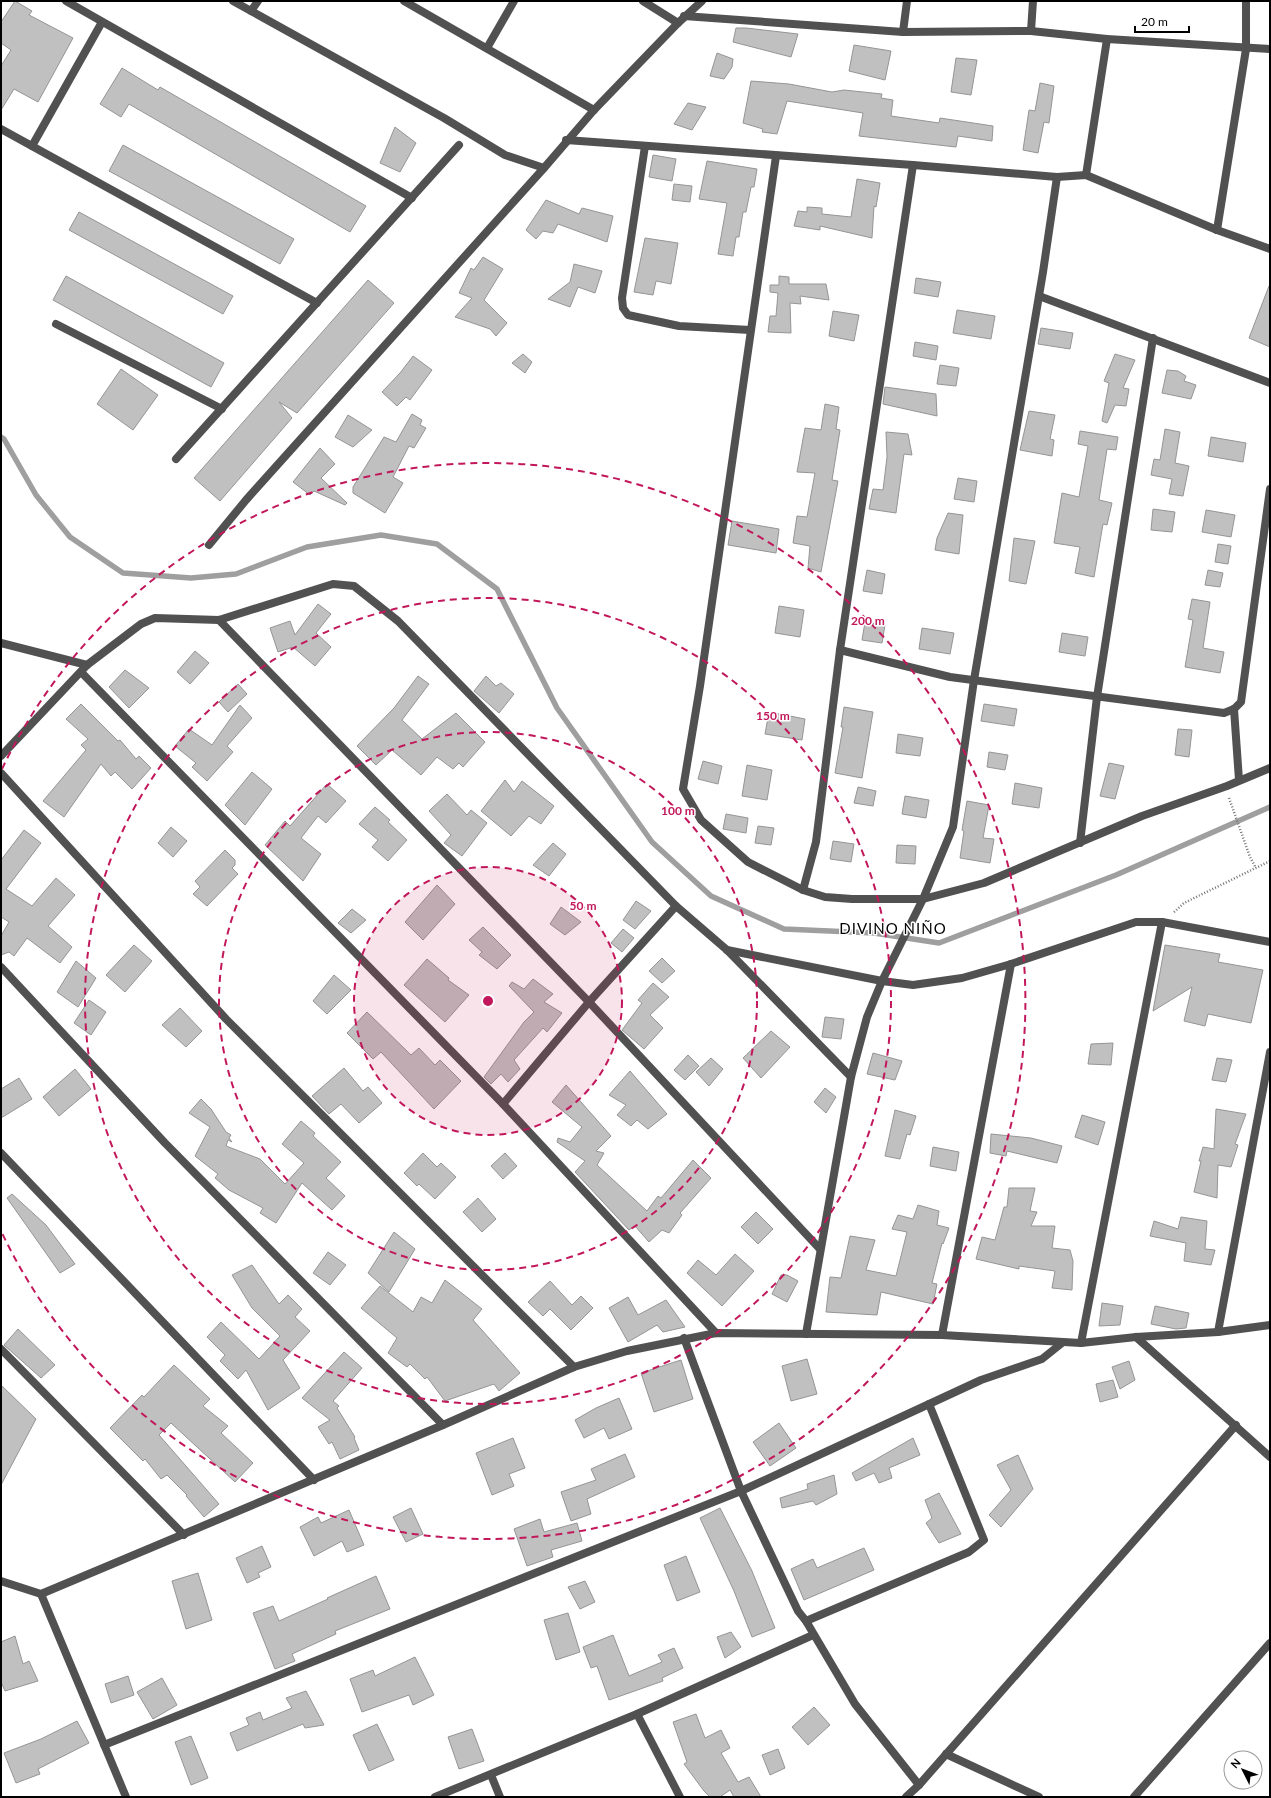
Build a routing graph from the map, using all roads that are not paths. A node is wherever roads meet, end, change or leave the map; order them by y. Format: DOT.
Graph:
graph roads {
  1 [pos="66,1"];
  2 [pos="233,1"];
  3 [pos="258,1"];
  4 [pos="404,1"];
  5 [pos="514,1"];
  6 [pos="643,1"];
  7 [pos="702,1"];
  8 [pos="907,1"];
  9 [pos="1033,1"];
  10 [pos="1246,1"];
  11 [pos="252,11"];
  12 [pos="684,16"];
  13 [pos="102,22"];
  14 [pos="678,23"];
  15 [pos="903,32"];
  16 [pos="1031,32"];
  17 [pos="1107,39"];
  18 [pos="487,48"];
  19 [pos="1246,49"];
  20 [pos="1270,49"];
  21 [pos="594,110"];
  22 [pos="1,129"];
  23 [pos="566,140"];
  24 [pos="459,145"];
  25 [pos="32,146"];
  26 [pos="645,146"];
  27 [pos="776,156"];
  28 [pos="913,165"];
  29 [pos="544,168"];
  30 [pos="1086,175"];
  31 [pos="1057,177"];
  32 [pos="412,198"];
  33 [pos="1217,230"];
  34 [pos="1270,249"];
  35 [pos="1039,296"];
  36 [pos="317,303"];
  37 [pos="56,324"];
  38 [pos="750,330"];
  39 [pos="1153,338"];
  40 [pos="1270,383"];
  41 [pos="222,409"];
  42 [pos="176,460"];
  43 [pos="1270,489"];
  44 [pos="209,545"];
  45 [pos="219,620"];
  46 [pos="1,643"];
  47 [pos="840,650"];
  48 [pos="84,669"];
  49 [pos="974,680"];
  50 [pos="1097,697"];
  51 [pos="1234,709"];
  52 [pos="1,756"];
  53 [pos="1270,768"];
  54 [pos="1,774"];
  55 [pos="1239,780"];
  56 [pos="1080,843"];
  57 [pos="803,890"];
  58 [pos="923,899"];
  59 [pos="676,906"];
  60 [pos="1162,922"];
  61 [pos="1270,942"];
  62 [pos="727,950"];
  63 [pos="1011,964"];
  64 [pos="1,967"];
  65 [pos="882,981"];
  66 [pos="589,1002"];
  67 [pos="1270,1052"];
  68 [pos="851,1076"];
  69 [pos="503,1104"];
  70 [pos="1,1153"];
  71 [pos="820,1249"];
  72 [pos="1270,1325"];
  73 [pos="1218,1332"];
  74 [pos="716,1333"];
  75 [pos="806,1334"];
  76 [pos="942,1335"];
  77 [pos="1136,1336"];
  78 [pos="684,1338"];
  79 [pos="1062,1342"];
  80 [pos="1081,1343"];
  81 [pos="1,1349"];
  82 [pos="574,1367"];
  83 [pos="929,1404"];
  84 [pos="443,1425"];
  85 [pos="1236,1425"];
  86 [pos="1270,1457"];
  87 [pos="314,1480"];
  88 [pos="741,1491"];
  89 [pos="184,1535"];
  90 [pos="1,1581"];
  91 [pos="41,1594"];
  92 [pos="806,1621"];
  93 [pos="813,1635"];
  94 [pos="1270,1643"];
  95 [pos="637,1714"];
  96 [pos="104,1745"];
  97 [pos="946,1754"];
  98 [pos="491,1775"];
  99 [pos="919,1785"];
  100 [pos="126,1797"];
  101 [pos="435,1797"];
  102 [pos="500,1797"];
  103 [pos="680,1797"];
  104 [pos="906,1797"];
  105 [pos="1039,1797"];
  106 [pos="1134,1797"];
  1 -- 13 [label="street"];
  2 -- 11 [label="street"];
  3 -- 11 [label="street"];
  4 -- 18 [label="street"];
  5 -- 18 [label="street"];
  6 -- 14 [label="street"];
  7 -- 12 [label="street"];
  8 -- 15 [label="street"];
  9 -- 16 [label="street"];
  10 -- 19 [label="street"];
  11 -- 29 [label="street"];
  12 -- 14 [label="street"];
  12 -- 15 [label="street"];
  13 -- 25 [label="street"];
  13 -- 32 [label="street"];
  14 -- 21 [label="street"];
  15 -- 16 [label="street"];
  16 -- 17 [label="street"];
  17 -- 19 [label="street"];
  17 -- 30 [label="street"];
  18 -- 21 [label="street"];
  19 -- 20 [label="street"];
  19 -- 33 [label="street"];
  21 -- 23 [label="street"];
  22 -- 25 [label="street"];
  23 -- 26 [label="street"];
  23 -- 29 [label="street"];
  24 -- 32 [label="street"];
  25 -- 36 [label="street"];
  26 -- 27 [label="street"];
  26 -- 38 [label="street"];
  27 -- 28 [label="street"];
  27 -- 38 [label="street"];
  28 -- 31 [label="street"];
  28 -- 47 [label="street"];
  29 -- 44 [label="street"];
  30 -- 31 [label="street"];
  30 -- 33 [label="street"];
  31 -- 35 [label="street"];
  32 -- 36 [label="street"];
  33 -- 34 [label="street"];
  35 -- 39 [label="street"];
  35 -- 49 [label="street"];
  36 -- 41 [label="street"];
  37 -- 41 [label="street"];
  38 -- 57 [label="street"];
  39 -- 40 [label="street"];
  39 -- 50 [label="street"];
  41 -- 42 [label="street"];
  43 -- 51 [label="street"];
  45 -- 48 [label="street"];
  45 -- 59 [label="street"];
  45 -- 66 [label="street"];
  46 -- 48 [label="street"];
  47 -- 49 [label="street"];
  47 -- 57 [label="street"];
  48 -- 52 [label="street"];
  48 -- 69 [label="street"];
  49 -- 50 [label="street"];
  49 -- 58 [label="street"];
  50 -- 51 [label="street"];
  50 -- 56 [label="street"];
  51 -- 55 [label="street"];
  53 -- 55 [label="street"];
  54 -- 82 [label="street"];
  55 -- 56 [label="street"];
  56 -- 58 [label="street"];
  57 -- 58 [label="street"];
  58 -- 65 [label="street"];
  59 -- 62 [label="street"];
  59 -- 66 [label="street"];
  60 -- 61 [label="street"];
  60 -- 63 [label="street"];
  60 -- 80 [label="street"];
  62 -- 65 [label="street"];
  62 -- 68 [label="street"];
  63 -- 65 [label="street"];
  63 -- 76 [label="street"];
  64 -- 84 [label="street"];
  65 -- 68 [label="street"];
  66 -- 69 [label="street"];
  66 -- 71 [label="street"];
  67 -- 73 [label="street"];
  68 -- 71 [label="street"];
  69 -- 74 [label="street"];
  70 -- 87 [label="street"];
  71 -- 75 [label="street"];
  72 -- 73 [label="street"];
  73 -- 77 [label="street"];
  74 -- 75 [label="street"];
  74 -- 78 [label="street"];
  75 -- 76 [label="street"];
  76 -- 79 [label="street"];
  77 -- 80 [label="street"];
  77 -- 85 [label="street"];
  78 -- 82 [label="street"];
  78 -- 88 [label="street"];
  79 -- 80 [label="street"];
  79 -- 83 [label="street"];
  81 -- 89 [label="street"];
  82 -- 84 [label="street"];
  83 -- 88 [label="street"];
  83 -- 92 [label="street"];
  84 -- 87 [label="street"];
  85 -- 86 [label="street"];
  85 -- 97 [label="street"];
  87 -- 89 [label="street"];
  88 -- 92 [label="street"];
  88 -- 96 [label="street"];
  89 -- 91 [label="street"];
  90 -- 91 [label="street"];
  91 -- 96 [label="street"];
  92 -- 93 [label="street"];
  93 -- 95 [label="street"];
  93 -- 99 [label="street"];
  94 -- 106 [label="street"];
  95 -- 98 [label="street"];
  95 -- 103 [label="street"];
  96 -- 100 [label="street"];
  97 -- 99 [label="street"];
  97 -- 105 [label="street"];
  98 -- 101 [label="street"];
  98 -- 102 [label="street"];
  99 -- 104 [label="street"];
}
